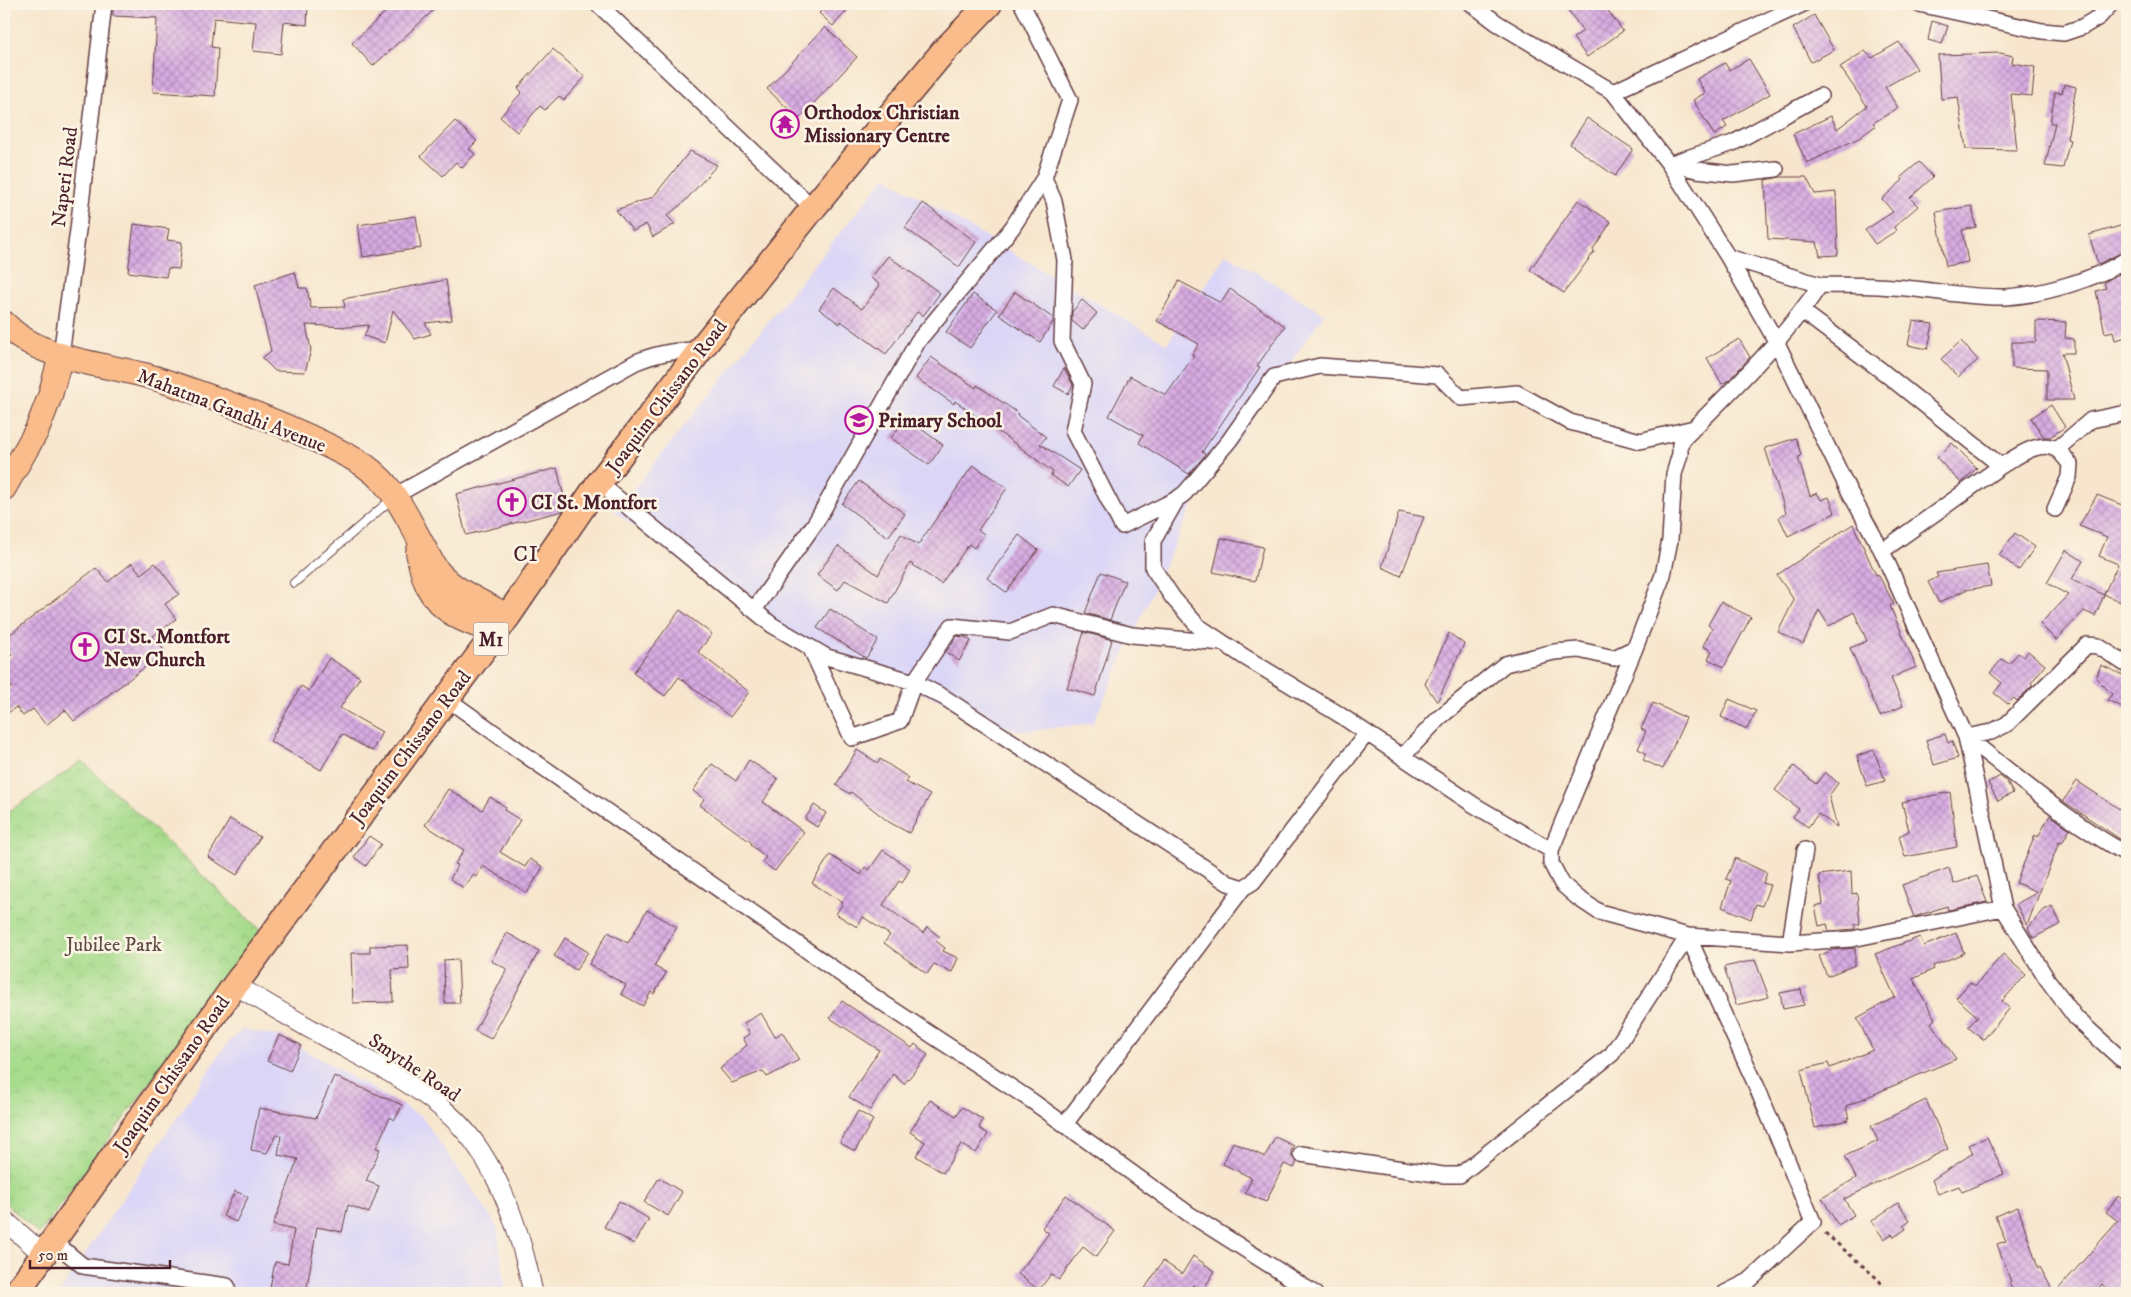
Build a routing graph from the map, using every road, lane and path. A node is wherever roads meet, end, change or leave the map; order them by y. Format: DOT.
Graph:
graph roads {
  1 [pos="104,4"];
  2 [pos="598,4"];
  3 [pos="989,4"];
  4 [pos="1022,4"];
  5 [pos="1472,4"];
  6 [pos="1803,4"];
  7 [pos="1920,4"];
  8 [pos="2111,4"];
  9 [pos="1613,92"];
  10 [pos="1820,96"];
  11 [pos="1669,164"];
  12 [pos="1776,169"];
  13 [pos="1044,178"];
  14 [pos="813,208"];
  15 [pos="1728,257"];
  16 [pos="2127,259"];
  17 [pos="1820,285"];
  18 [pos="1802,311"];
  19 [pos="4,322"];
  20 [pos="1776,341"];
  21 [pos="700,350"];
  22 [pos="60,355"];
  23 [pos="2127,413"];
  24 [pos="1694,428"];
  25 [pos="2057,449"];
  26 [pos="2001,466"];
  27 [pos="599,483"];
  28 [pos="4,488"];
  29 [pos="396,495"];
  30 [pos="1177,499"];
  31 [pos="2055,510"];
  32 [pos="1882,551"];
  33 [pos="294,583"];
  34 [pos="754,610"];
  35 [pos="502,624"];
  36 [pos="1224,644"];
  37 [pos="1635,648"];
  38 [pos="811,649"];
  39 [pos="2127,664"];
  40 [pos="914,682"];
  41 [pos="446,698"];
  42 [pos="1367,732"];
  43 [pos="1966,737"];
  44 [pos="1402,756"];
  45 [pos="1551,850"];
  46 [pos="1805,850"];
  47 [pos="2127,854"];
  48 [pos="1243,888"];
  49 [pos="2004,908"];
  50 [pos="1688,936"];
  51 [pos="1790,943"];
  52 [pos="235,985"];
  53 [pos="2127,1062"];
  54 [pos="1065,1124"];
  55 [pos="1301,1154"];
  56 [pos="4,1220"];
  57 [pos="1813,1222"];
  58 [pos="48,1248"];
  59 [pos="227,1286"];
  60 [pos="16,1293"];
  61 [pos="533,1293"];
  62 [pos="1314,1293"];
  63 [pos="1725,1293"];
  64 [pos="1885,1293"];
  1 -- 22 [label="street, Naperi Road"];
  2 -- 14 [label="street"];
  3 -- 14 [label="highway, Joaquim Chissano Road / M1"];
  4 -- 13 [label="street"];
  5 -- 9 [label="street"];
  6 -- 9 [label="street"];
  7 -- 8 [label="street"];
  9 -- 11 [label="street"];
  10 -- 11 [label="street"];
  11 -- 12 [label="street"];
  11 -- 15 [label="street"];
  13 -- 30 [label="street"];
  13 -- 34 [label="street"];
  14 -- 21 [label="highway, Joaquim Chissano Road / M1"];
  15 -- 17 [label="street"];
  15 -- 20 [label="street"];
  16 -- 17 [label="street"];
  17 -- 18 [label="street"];
  18 -- 20 [label="street"];
  18 -- 26 [label="street"];
  19 -- 22 [label="main road, Mahatma Gandhi Avenue"];
  20 -- 24 [label="street"];
  20 -- 32 [label="street"];
  21 -- 27 [label="highway, Joaquim Chissano Road / M1"];
  21 -- 29 [label="street"];
  22 -- 28 [label="main road"];
  22 -- 29 [label="main road, Mahatma Gandhi Avenue"];
  23 -- 25 [label="street"];
  24 -- 30 [label="street"];
  24 -- 37 [label="street"];
  25 -- 26 [label="street"];
  25 -- 31 [label="street"];
  26 -- 32 [label="street"];
  27 -- 34 [label="street"];
  27 -- 35 [label="highway, Joaquim Chissano Road / M1"];
  29 -- 33 [label="lane"];
  29 -- 35 [label="main road, Mahatma Gandhi Avenue"];
  30 -- 36 [label="street"];
  32 -- 43 [label="street"];
  34 -- 38 [label="street"];
  35 -- 41 [label="highway, Joaquim Chissano Road / M1"];
  36 -- 40 [label="street"];
  36 -- 42 [label="street"];
  37 -- 44 [label="street"];
  37 -- 45 [label="street"];
  38 -- 40 [label="street"];
  38 -- 40 [label="street"];
  39 -- 43 [label="street"];
  40 -- 48 [label="street"];
  41 -- 52 [label="highway, Joaquim Chissano Road / M1"];
  41 -- 54 [label="street"];
  42 -- 44 [label="street"];
  42 -- 48 [label="street"];
  43 -- 47 [label="street"];
  43 -- 49 [label="street"];
  44 -- 45 [label="street"];
  45 -- 50 [label="street"];
  46 -- 51 [label="street"];
  48 -- 54 [label="street"];
  49 -- 51 [label="street"];
  49 -- 53 [label="street"];
  50 -- 51 [label="street"];
  50 -- 55 [label="street"];
  50 -- 57 [label="street"];
  52 -- 58 [label="highway, Joaquim Chissano Road / M1"];
  52 -- 61 [label="street, Smythe Road"];
  54 -- 62 [label="street"];
  56 -- 58 [label="street"];
  57 -- 63 [label="street"];
  57 -- 64 [label="path"];
  58 -- 59 [label="street"];
  58 -- 60 [label="highway, Joaquim Chissano Road / M1"];
}
